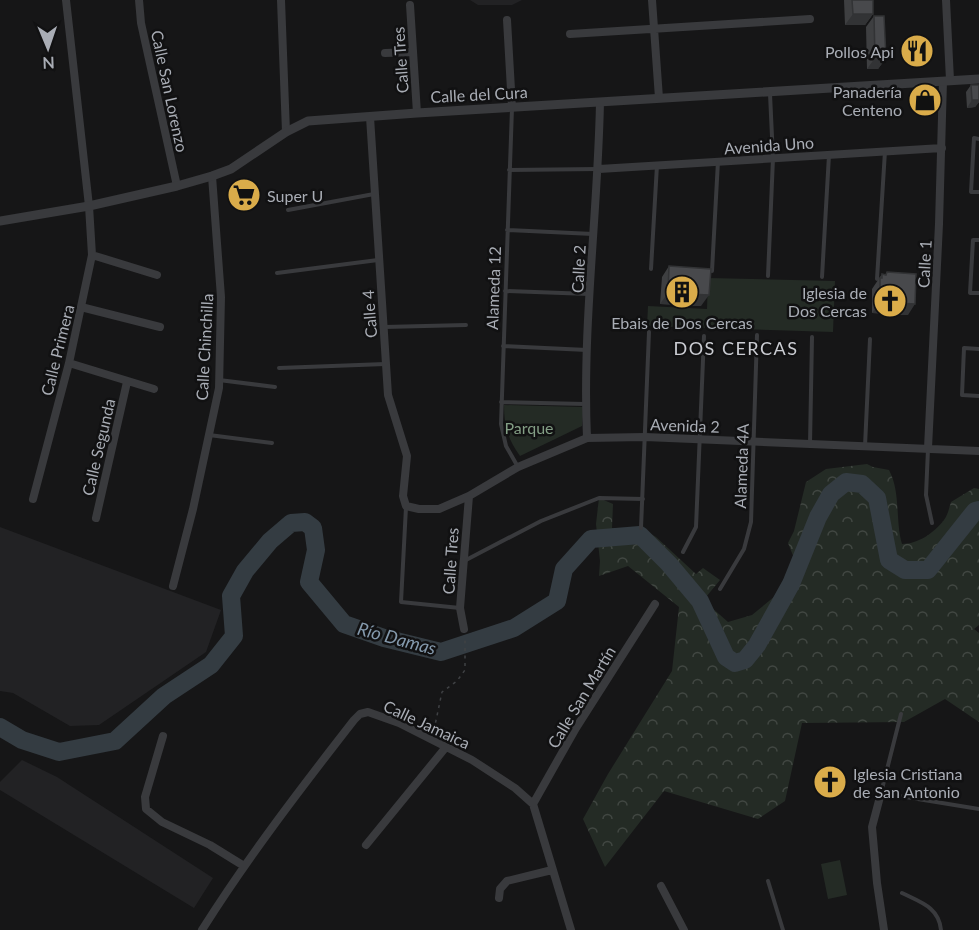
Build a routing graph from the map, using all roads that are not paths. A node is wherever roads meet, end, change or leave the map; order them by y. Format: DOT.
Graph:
graph roads {
  1 [pos="66,0"];
  2 [pos="140,0"];
  3 [pos="281,0"];
  4 [pos="652,0"];
  5 [pos="946,0"];
  6 [pos="410,5"];
  7 [pos="507,20"];
  8 [pos="810,20"];
  9 [pos="654,28"];
  10 [pos="570,34"];
  11 [pos="413,52"];
  12 [pos="385,53"];
  13 [pos="979,79"];
  14 [pos="947,81"];
  15 [pos="770,91"];
  16 [pos="659,98"];
  17 [pos="600,102"];
  18 [pos="512,107"];
  19 [pos="417,113"];
  20 [pos="370,117"];
  21 [pos="286,132"];
  22 [pos="979,139"];
  23 [pos="942,147"];
  24 [pos="885,151"];
  25 [pos="829,154"];
  26 [pos="773,158"];
  27 [pos="718,161"];
  28 [pos="657,165"];
  29 [pos="599,169"];
  30 [pos="509,170"];
  31 [pos="212,176"];
  32 [pos="177,186"];
  33 [pos="979,192"];
  34 [pos="374,194"];
  35 [pos="89,206"];
  36 [pos="288,210"];
  37 [pos="0,215"];
  38 [pos="0,221"];
  39 [pos="507,230"];
  40 [pos="593,234"];
  41 [pos="979,240"];
  42 [pos="92,255"];
  43 [pos="378,260"];
  44 [pos="651,269"];
  45 [pos="712,271"];
  46 [pos="277,273"];
  47 [pos="157,275"];
  48 [pos="768,276"];
  49 [pos="822,277"];
  50 [pos="877,279"];
  51 [pos="505,291"];
  52 [pos="979,293"];
  53 [pos="590,294"];
  54 [pos="81,307"];
  55 [pos="466,325"];
  56 [pos="160,327"];
  57 [pos="383,327"];
  58 [pos="649,332"];
  59 [pos="757,335"];
  60 [pos="704,336"];
  61 [pos="812,337"];
  62 [pos="870,339"];
  63 [pos="503,346"];
  64 [pos="979,349"];
  65 [pos="588,350"];
  66 [pos="69,363"];
  67 [pos="386,364"];
  68 [pos="279,368"];
  69 [pos="219,380"];
  70 [pos="127,382"];
  71 [pos="275,387"];
  72 [pos="154,389"];
  73 [pos="979,396"];
  74 [pos="501,402"];
  75 [pos="586,404"];
  76 [pos="209,435"];
  77 [pos="645,437"];
  78 [pos="587,438"];
  79 [pos="701,440"];
  80 [pos="754,441"];
  81 [pos="273,443"];
  82 [pos="810,444"];
  83 [pos="865,446"];
  84 [pos="928,448"];
  85 [pos="979,451"];
  86 [pos="518,467"];
  87 [pos="469,496"];
  88 [pos="33,499"];
  89 [pos="643,499"];
  90 [pos="406,506"];
  91 [pos="96,518"];
  92 [pos="932,523"];
  93 [pos="641,528"];
  94 [pos="682,552"];
  95 [pos="464,561"];
  96 [pos="173,586"];
  97 [pos="720,589"];
  98 [pos="655,604"];
  99 [pos="460,608"];
  100 [pos="464,629"];
  101 [pos="901,714"];
  102 [pos="163,736"];
  103 [pos="446,747"];
  104 [pos="881,794"];
  105 [pos="533,804"];
  106 [pos="979,809"];
  107 [pos="366,845"];
  108 [pos="244,866"];
  109 [pos="552,870"];
  110 [pos="768,881"];
  111 [pos="662,886"];
  112 [pos="902,893"];
  113 [pos="499,898"];
  114 [pos="202,930"];
  115 [pos="572,930"];
  116 [pos="684,930"];
  117 [pos="783,930"];
  118 [pos="885,930"];
  119 [pos="941,930"];
  1 -- 35 [label="street"];
  2 -- 32 [label="street, Calle San Lorenzo"];
  3 -- 21 [label="street"];
  4 -- 9 [label="street"];
  5 -- 14 [label="street, Calle 1"];
  6 -- 11 [label="street, Calle Tres"];
  7 -- 18 [label="street"];
  8 -- 9 [label="street"];
  9 -- 10 [label="street"];
  9 -- 16 [label="street"];
  11 -- 12 [label="street"];
  11 -- 19 [label="street, Calle Tres"];
  13 -- 14 [label="street, Calle del Cura"];
  14 -- 15 [label="street, Calle del Cura"];
  14 -- 23 [label="street, Calle 1"];
  15 -- 16 [label="street, Calle del Cura"];
  15 -- 26 [label="lane"];
  16 -- 17 [label="street, Calle del Cura"];
  17 -- 18 [label="street, Calle del Cura"];
  17 -- 29 [label="street, Calle 2"];
  18 -- 19 [label="street, Calle del Cura"];
  18 -- 30 [label="lane, Alameda 12"];
  19 -- 20 [label="street, Calle del Cura"];
  20 -- 21 [label="street, Calle del Cura"];
  20 -- 34 [label="street, Calle 4"];
  21 -- 31 [label="street, Calle del Cura"];
  22 -- 33 [label="lane"];
  23 -- 24 [label="street, Avenida Uno"];
  23 -- 84 [label="street, Calle 1"];
  24 -- 25 [label="street, Avenida Uno"];
  24 -- 50 [label="lane"];
  25 -- 26 [label="street, Avenida Uno"];
  25 -- 49 [label="lane"];
  26 -- 27 [label="street, Avenida Uno"];
  26 -- 48 [label="lane"];
  27 -- 28 [label="street, Avenida Uno"];
  27 -- 45 [label="lane"];
  28 -- 29 [label="street, Avenida Uno"];
  28 -- 44 [label="lane"];
  29 -- 30 [label="lane"];
  29 -- 40 [label="street, Calle 2"];
  30 -- 39 [label="lane, Alameda 12"];
  31 -- 32 [label="street, Calle del Cura"];
  31 -- 69 [label="street, Calle Chinchilla"];
  32 -- 35 [label="street, Calle del Cura"];
  34 -- 36 [label="lane"];
  34 -- 43 [label="street, Calle 4"];
  35 -- 38 [label="street, Calle del Cura"];
  35 -- 42 [label="street, Calle Primera"];
  37 -- 38 [label="street"];
  39 -- 40 [label="lane"];
  39 -- 51 [label="lane, Alameda 12"];
  40 -- 53 [label="street, Calle 2"];
  41 -- 52 [label="lane"];
  42 -- 47 [label="street"];
  42 -- 54 [label="street, Calle Primera"];
  43 -- 46 [label="lane"];
  43 -- 57 [label="street, Calle 4"];
  51 -- 53 [label="lane"];
  51 -- 63 [label="lane, Alameda 12"];
  53 -- 65 [label="street, Calle 2"];
  54 -- 56 [label="street"];
  54 -- 66 [label="street, Calle Primera"];
  55 -- 57 [label="lane"];
  57 -- 67 [label="street, Calle 4"];
  58 -- 77 [label="lane"];
  59 -- 80 [label="lane, Alameda 4A"];
  60 -- 79 [label="lane"];
  61 -- 82 [label="lane"];
  62 -- 83 [label="lane"];
  63 -- 65 [label="lane"];
  63 -- 74 [label="lane, Alameda 12"];
  64 -- 73 [label="lane"];
  65 -- 75 [label="street, Calle 2"];
  66 -- 70 [label="street"];
  66 -- 88 [label="street, Calle Primera"];
  67 -- 68 [label="lane"];
  67 -- 90 [label="street, Calle 4"];
  69 -- 71 [label="lane"];
  69 -- 76 [label="street, Calle Chinchilla"];
  70 -- 72 [label="street"];
  70 -- 91 [label="street, Calle Segunda"];
  74 -- 75 [label="lane"];
  74 -- 86 [label="lane, Alameda 12"];
  75 -- 78 [label="street, Calle 2"];
  76 -- 81 [label="lane"];
  76 -- 96 [label="street, Calle Chinchilla"];
  77 -- 78 [label="street, Avenida 2"];
  77 -- 79 [label="street, Avenida 2"];
  77 -- 89 [label="lane"];
  78 -- 86 [label="street, Avenida 2"];
  79 -- 80 [label="street, Avenida 2"];
  79 -- 94 [label="lane"];
  80 -- 82 [label="street, Avenida 2"];
  80 -- 97 [label="lane, Alameda 4A"];
  82 -- 83 [label="street, Avenida 2"];
  83 -- 84 [label="street, Avenida 2"];
  84 -- 85 [label="street, Avenida 2"];
  84 -- 92 [label="lane"];
  86 -- 87 [label="street, Avenida 2"];
  87 -- 90 [label="street, Avenida 2"];
  87 -- 95 [label="street, Calle Tres"];
  89 -- 93 [label="lane"];
  89 -- 95 [label="lane"];
  90 -- 99 [label="lane"];
  95 -- 99 [label="street, Calle Tres"];
  98 -- 105 [label="street, Calle San Martín"];
  99 -- 100 [label="street, Calle Tres"];
  101 -- 104 [label="lane"];
  102 -- 108 [label="street"];
  103 -- 105 [label="street, Calle Jamaica"];
  103 -- 107 [label="street"];
  103 -- 108 [label="street, Calle Jamaica"];
  104 -- 106 [label="lane"];
  104 -- 118 [label="street"];
  105 -- 109 [label="street"];
  108 -- 114 [label="street, Calle Jamaica"];
  109 -- 113 [label="street"];
  109 -- 115 [label="street"];
  110 -- 117 [label="lane"];
  111 -- 116 [label="street"];
  112 -- 119 [label="lane"];
}
